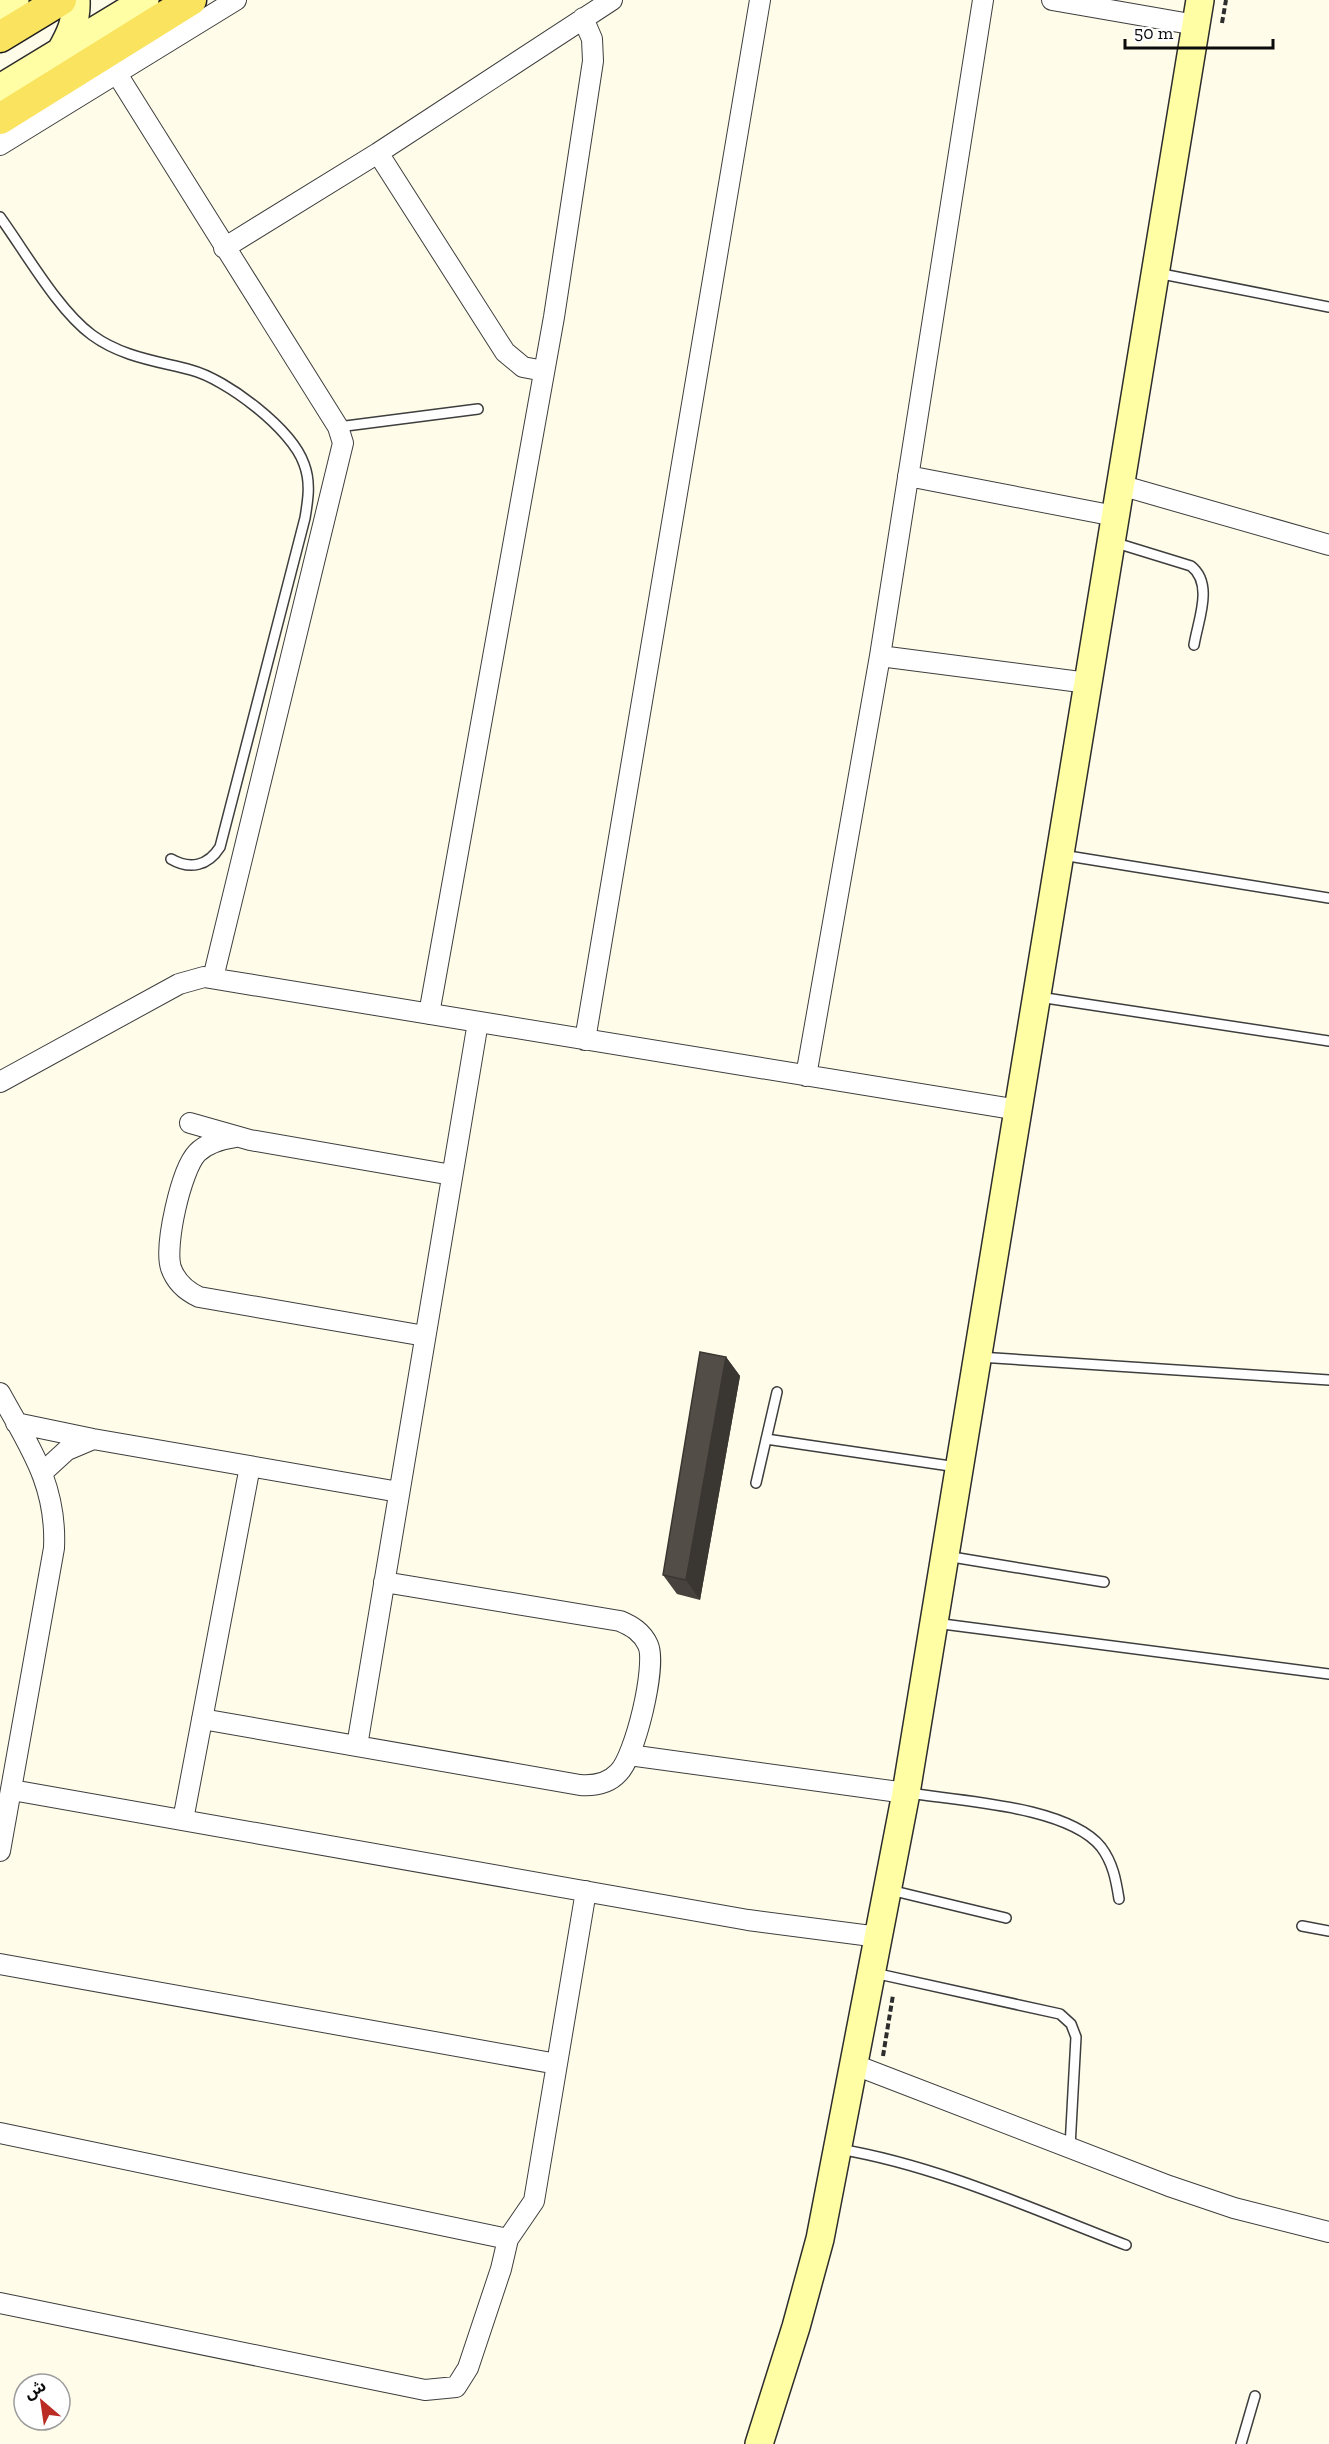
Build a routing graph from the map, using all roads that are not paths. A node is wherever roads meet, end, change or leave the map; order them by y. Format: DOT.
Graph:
graph roads {
  1 [pos="15,0"];
  2 [pos="61,0"];
  3 [pos="76,0"];
  4 [pos="145,0"];
  5 [pos="191,0"];
  6 [pos="236,0"];
  7 [pos="612,0"];
  8 [pos="760,0"];
  9 [pos="983,0"];
  10 [pos="1052,0"];
  11 [pos="0,12"];
  12 [pos="1198,13"];
  13 [pos="584,18"];
  14 [pos="0,37"];
  15 [pos="60,52"];
  16 [pos="117,74"];
  17 [pos="0,88"];
  18 [pos="0,119"];
  19 [pos="0,145"];
  20 [pos="378,153"];
  21 [pos="0,217"];
  22 [pos="224,248"];
  23 [pos="1157,273"];
  24 [pos="1329,307"];
  25 [pos="544,371"];
  26 [pos="478,409"];
  27 [pos="338,427"];
  28 [pos="908,476"];
  29 [pos="1120,485"];
  30 [pos="1113,529"];
  31 [pos="1329,546"];
  32 [pos="1194,645"];
  33 [pos="880,656"];
  34 [pos="1088,683"];
  35 [pos="1060,855"];
  36 [pos="171,859"];
  37 [pos="1329,898"];
  38 [pos="213,978"];
  39 [pos="1037,997"];
  40 [pos="429,1014"];
  41 [pos="478,1022"];
  42 [pos="585,1040"];
  43 [pos="1329,1041"];
  44 [pos="806,1076"];
  45 [pos="0,1082"];
  46 [pos="1018,1110"];
  47 [pos="190,1124"];
  48 [pos="235,1137"];
  49 [pos="452,1175"];
  50 [pos="425,1336"];
  51 [pos="976,1357"];
  52 [pos="1329,1380"];
  53 [pos="777,1392"];
  54 [pos="0,1393"];
  55 [pos="16,1423"];
  56 [pos="93,1439"];
  57 [pos="766,1439"];
  58 [pos="250,1466"];
  59 [pos="958,1467"];
  60 [pos="43,1472"];
  61 [pos="756,1483"];
  62 [pos="399,1492"];
  63 [pos="944,1556"];
  64 [pos="384,1582"];
  65 [pos="1104,1582"];
  66 [pos="933,1623"];
  67 [pos="1329,1674"];
  68 [pos="202,1719"];
  69 [pos="357,1746"];
  70 [pos="630,1755"];
  71 [pos="7,1793"];
  72 [pos="906,1793"];
  73 [pos="183,1820"];
  74 [pos="0,1851"];
  75 [pos="888,1890"];
  76 [pos="586,1891"];
  77 [pos="1119,1899"];
  78 [pos="1006,1918"];
  79 [pos="1302,1926"];
  80 [pos="1329,1931"];
  81 [pos="879,1937"];
  82 [pos="0,1964"];
  83 [pos="872,1973"];
  84 [pos="557,2064"];
  85 [pos="855,2065"];
  86 [pos="0,2133"];
  87 [pos="1070,2147"];
  88 [pos="839,2149"];
  89 [pos="1329,2232"];
  90 [pos="508,2239"];
  91 [pos="1126,2246"];
  92 [pos="0,2303"];
  93 [pos="1255,2396"];
  94 [pos="759,2444"];
  95 [pos="1241,2444"];
  1 -- 11 [label="main road"];
  2 -- 14 [label="main road"];
  3 -- 15 [label="main road"];
  4 -- 15 [label="main road"];
  5 -- 18 [label="main road"];
  6 -- 16 [label="street"];
  7 -- 13 [label="street"];
  8 -- 42 [label="street"];
  9 -- 28 [label="street"];
  10 -- 12 [label="street"];
  12 -- 23 [label="main road"];
  13 -- 20 [label="street"];
  13 -- 25 [label="street"];
  15 -- 17 [label="main road"];
  16 -- 19 [label="street"];
  16 -- 22 [label="street"];
  20 -- 22 [label="street"];
  20 -- 25 [label="street"];
  21 -- 36 [label="lane"];
  22 -- 27 [label="street"];
  23 -- 24 [label="lane"];
  23 -- 29 [label="main road"];
  25 -- 40 [label="street"];
  26 -- 27 [label="lane"];
  27 -- 38 [label="street"];
  28 -- 30 [label="street"];
  28 -- 33 [label="street"];
  29 -- 30 [label="main road"];
  29 -- 31 [label="street"];
  30 -- 32 [label="lane"];
  30 -- 34 [label="main road"];
  33 -- 34 [label="street"];
  33 -- 44 [label="street"];
  34 -- 35 [label="main road"];
  35 -- 37 [label="lane"];
  35 -- 39 [label="main road"];
  38 -- 40 [label="street"];
  38 -- 45 [label="street"];
  39 -- 43 [label="lane"];
  39 -- 46 [label="main road"];
  40 -- 41 [label="street"];
  41 -- 42 [label="street"];
  41 -- 49 [label="street"];
  42 -- 44 [label="street"];
  44 -- 46 [label="street"];
  46 -- 51 [label="main road"];
  47 -- 48 [label="street"];
  48 -- 49 [label="street"];
  48 -- 50 [label="street"];
  49 -- 50 [label="street"];
  50 -- 62 [label="street"];
  51 -- 52 [label="lane"];
  51 -- 59 [label="main road"];
  53 -- 57 [label="lane"];
  54 -- 55 [label="street"];
  55 -- 56 [label="street"];
  55 -- 60 [label="street"];
  56 -- 58 [label="street"];
  56 -- 60 [label="street"];
  57 -- 59 [label="lane"];
  57 -- 61 [label="lane"];
  58 -- 62 [label="street"];
  58 -- 68 [label="street"];
  59 -- 63 [label="main road"];
  60 -- 71 [label="street"];
  62 -- 64 [label="street"];
  63 -- 65 [label="lane"];
  63 -- 66 [label="main road"];
  64 -- 69 [label="street"];
  64 -- 70 [label="street"];
  66 -- 67 [label="lane"];
  66 -- 72 [label="main road"];
  68 -- 69 [label="street"];
  68 -- 73 [label="street"];
  69 -- 70 [label="street"];
  70 -- 72 [label="street"];
  71 -- 73 [label="street"];
  71 -- 74 [label="street"];
  72 -- 75 [label="main road"];
  72 -- 77 [label="lane"];
  73 -- 76 [label="street"];
  75 -- 78 [label="lane"];
  75 -- 81 [label="main road"];
  76 -- 81 [label="street"];
  76 -- 84 [label="street"];
  79 -- 80 [label="lane"];
  81 -- 83 [label="main road"];
  82 -- 84 [label="street"];
  83 -- 85 [label="main road"];
  83 -- 87 [label="lane"];
  84 -- 90 [label="street"];
  85 -- 87 [label="street"];
  85 -- 88 [label="main road"];
  86 -- 90 [label="street"];
  87 -- 89 [label="street"];
  88 -- 91 [label="lane"];
  88 -- 94 [label="main road"];
  90 -- 92 [label="street"];
  93 -- 95 [label="lane"];
}
